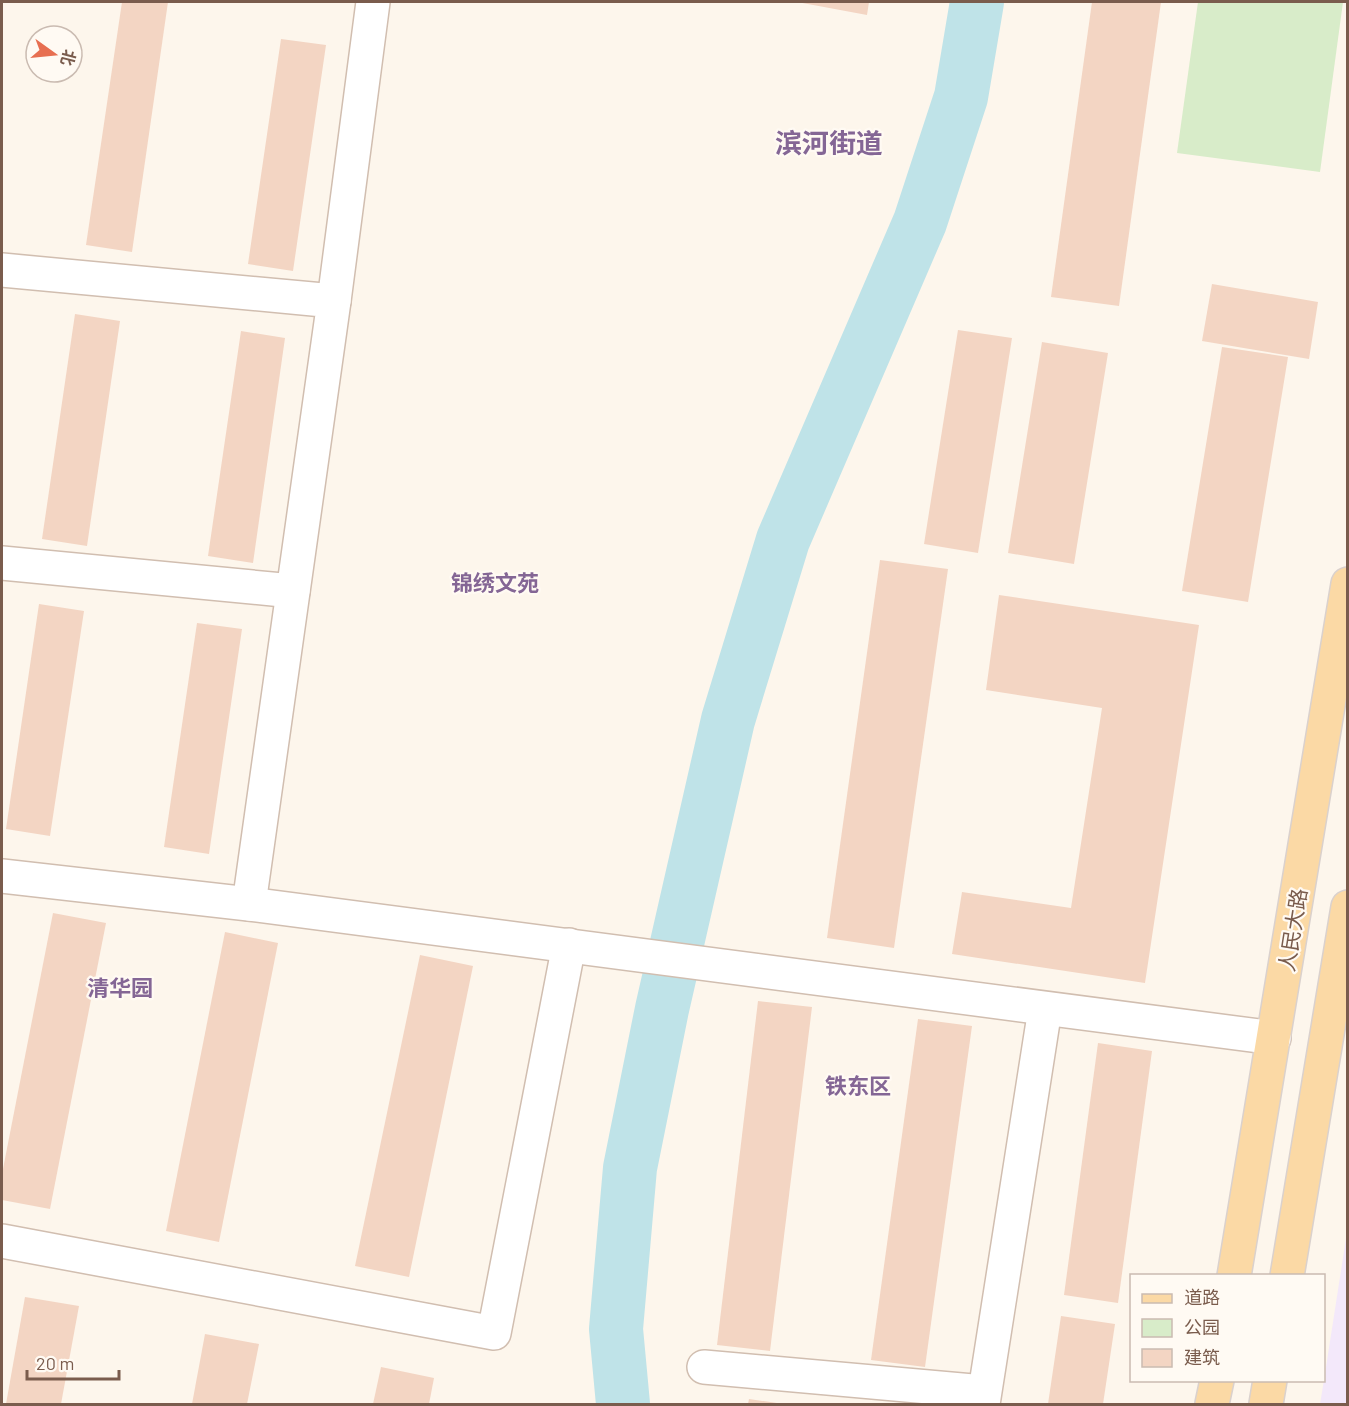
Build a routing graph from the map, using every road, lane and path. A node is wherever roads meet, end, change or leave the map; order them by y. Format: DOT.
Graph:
graph roads {
  1 [pos="373,2"];
  2 [pos="2,270"];
  3 [pos="334,301"];
  4 [pos="2,562"];
  5 [pos="1347,584"];
  6 [pos="293,591"];
  7 [pos="2,876"];
  8 [pos="249,904"];
  9 [pos="1347,908"];
  10 [pos="569,945"];
  11 [pos="1045,1009"];
  12 [pos="1274,1038"];
  13 [pos="2,1241"];
  14 [pos="1234,1274"];
  15 [pos="1287,1274"];
  16 [pos="704,1367"];
  17 [pos="1216,1382"];
  18 [pos="1270,1382"];
  19 [pos="984,1398"];
  20 [pos="1212,1404"];
  21 [pos="1266,1404"];
  1 -- 3 [label="street"];
  2 -- 3 [label="street"];
  3 -- 6 [label="street"];
  4 -- 6 [label="street"];
  5 -- 12 [label="main road, 人民大路"];
  6 -- 8 [label="street"];
  7 -- 8 [label="street"];
  8 -- 10 [label="street"];
  9 -- 15 [label="main road"];
  10 -- 11 [label="street"];
  10 -- 13 [label="street"];
  11 -- 12 [label="street"];
  11 -- 19 [label="street"];
  12 -- 14 [label="main road, 人民大路"];
  16 -- 19 [label="street"];
  17 -- 20 [label="main road"];
  18 -- 21 [label="main road"];
}
